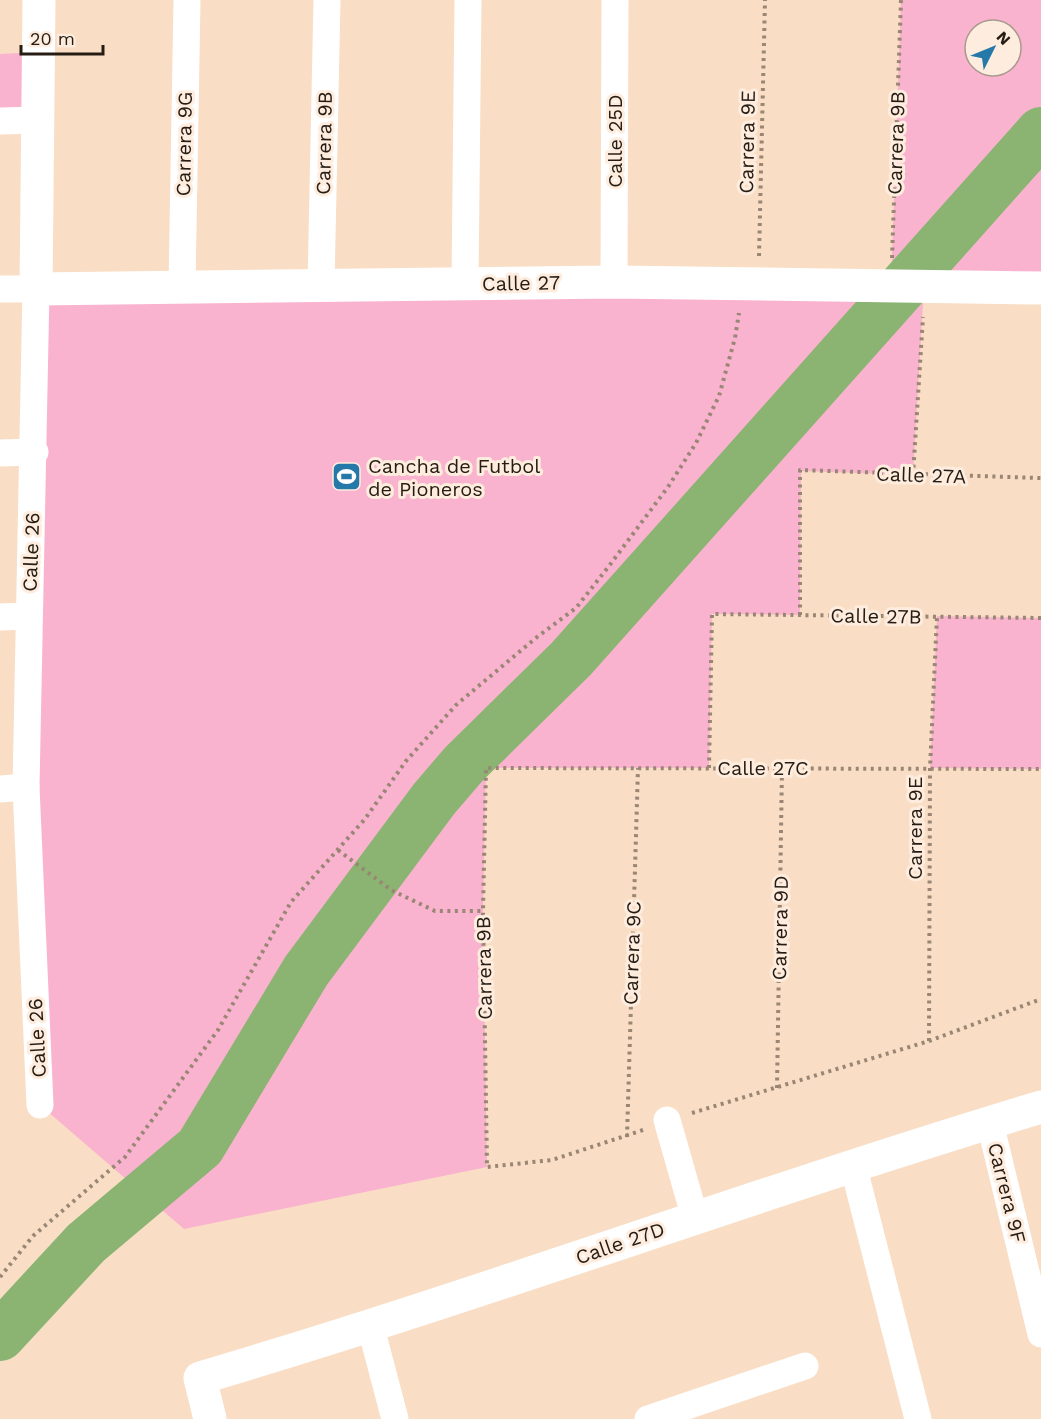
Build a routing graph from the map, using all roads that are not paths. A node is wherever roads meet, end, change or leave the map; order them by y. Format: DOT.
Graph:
graph roads {
  1 [pos="39,0"];
  2 [pos="187,0"];
  3 [pos="327,0"];
  4 [pos="468,0"];
  5 [pos="615,0"];
  6 [pos="37,120"];
  7 [pos="0,121"];
  8 [pos="614,282"];
  9 [pos="465,283"];
  10 [pos="321,285"];
  11 [pos="182,287"];
  12 [pos="1041,288"];
  13 [pos="0,289"];
  14 [pos="36,289"];
  15 [pos="35,452"];
  16 [pos="0,453"];
  17 [pos="28,616"];
  18 [pos="0,617"];
  19 [pos="13,788"];
  20 [pos="40,1105"];
  21 [pos="1041,1107"];
  22 [pos="667,1120"];
  23 [pos="990,1123"];
  24 [pos="853,1165"];
  25 [pos="695,1218"];
  26 [pos="371,1328"];
  27 [pos="1041,1334"];
  28 [pos="805,1366"];
  29 [pos="681,1414"];
  30 [pos="210,1419"];
  31 [pos="394,1419"];
  32 [pos="648,1419"];
  33 [pos="918,1419"];
  1 -- 6 [label="street, Calle 26"];
  2 -- 11 [label="street, Carrera 9G"];
  3 -- 10 [label="street, Carrera 9B"];
  4 -- 9 [label="street"];
  5 -- 8 [label="street, Calle 25D"];
  6 -- 7 [label="street"];
  6 -- 14 [label="street, Calle 26"];
  8 -- 9 [label="street, Calle 27"];
  8 -- 12 [label="street, Calle 27"];
  9 -- 10 [label="street, Calle 27"];
  10 -- 11 [label="street, Calle 27"];
  11 -- 14 [label="street, Calle 27"];
  13 -- 14 [label="street, Calle 27"];
  14 -- 15 [label="street, Calle 26"];
  15 -- 16 [label="street"];
  15 -- 17 [label="street, Calle 26"];
  17 -- 18 [label="street"];
  17 -- 19 [label="street, Calle 26"];
  19 -- 20 [label="street, Calle 26"];
  21 -- 23 [label="street, Calle 27D"];
  22 -- 25 [label="street"];
  23 -- 24 [label="street, Calle 27D"];
  23 -- 27 [label="street, Carrera 9F"];
  24 -- 25 [label="street, Calle 27D"];
  24 -- 33 [label="street"];
  25 -- 26 [label="street, Calle 27D"];
  26 -- 30 [label="street, Calle 27D"];
  26 -- 31 [label="street"];
  28 -- 29 [label="street"];
  29 -- 32 [label="street"];
}
